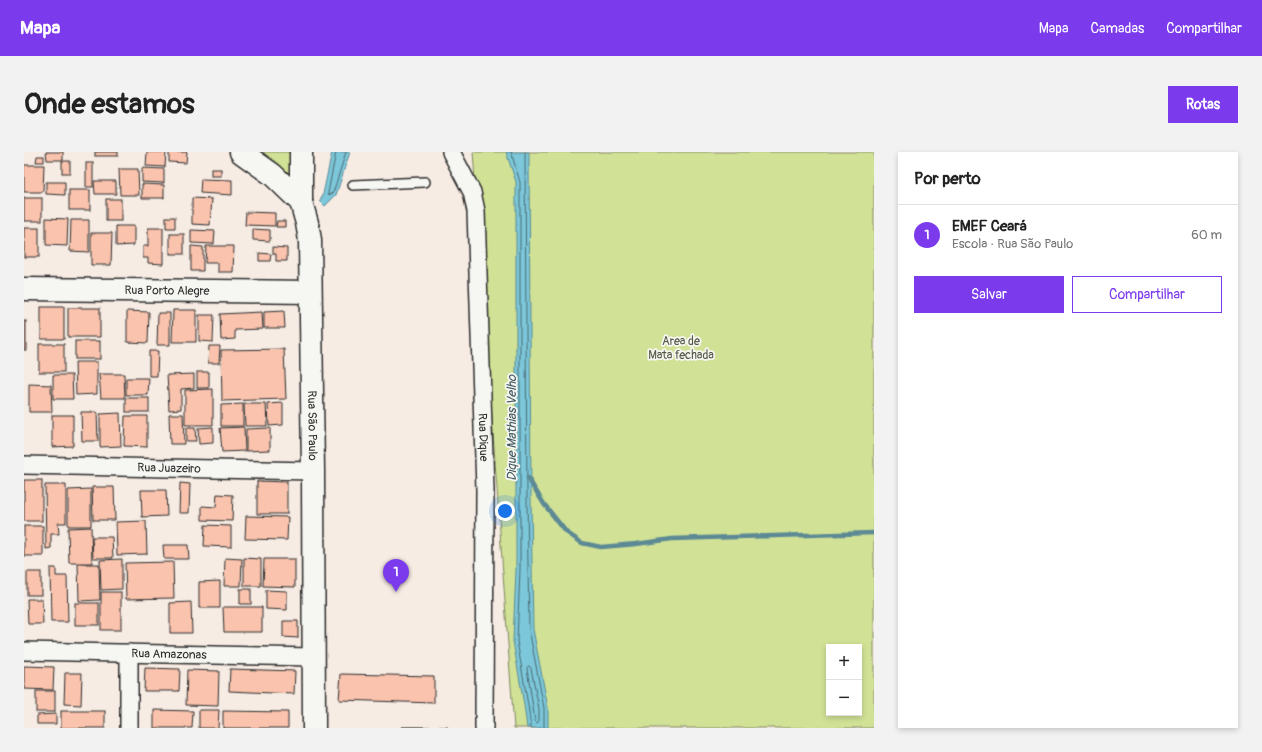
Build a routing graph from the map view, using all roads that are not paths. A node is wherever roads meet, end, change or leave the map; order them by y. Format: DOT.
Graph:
graph roads {
  1 [pos="241,152"];
  2 [pos="301,152"];
  3 [pos="451,152"];
  4 [pos="425,182"];
  5 [pos="353,185"];
  6 [pos="301,202"];
  7 [pos="24,288"];
  8 [pos="310,292"];
  9 [pos="24,465"];
  10 [pos="313,471"];
  11 [pos="24,651"];
  12 [pos="128,653"];
  13 [pos="314,657"];
  14 [pos="129,728"];
  15 [pos="314,728"];
  16 [pos="484,728"];
  1 -- 6 [label="street"];
  2 -- 6 [label="street"];
  3 -- 16 [label="street, Rua Dique"];
  4 -- 5 [label="lane"];
  6 -- 8 [label="street, Rua São Paulo"];
  7 -- 8 [label="street, Rua Porto Alegre"];
  8 -- 10 [label="street, Rua São Paulo"];
  9 -- 10 [label="street, Rua Juazeiro"];
  10 -- 13 [label="street, Rua São Paulo"];
  11 -- 12 [label="street, Rua Amazonas"];
  12 -- 13 [label="street, Rua Amazonas"];
  12 -- 14 [label="street"];
  13 -- 15 [label="street, Rua São Paulo"];
}
